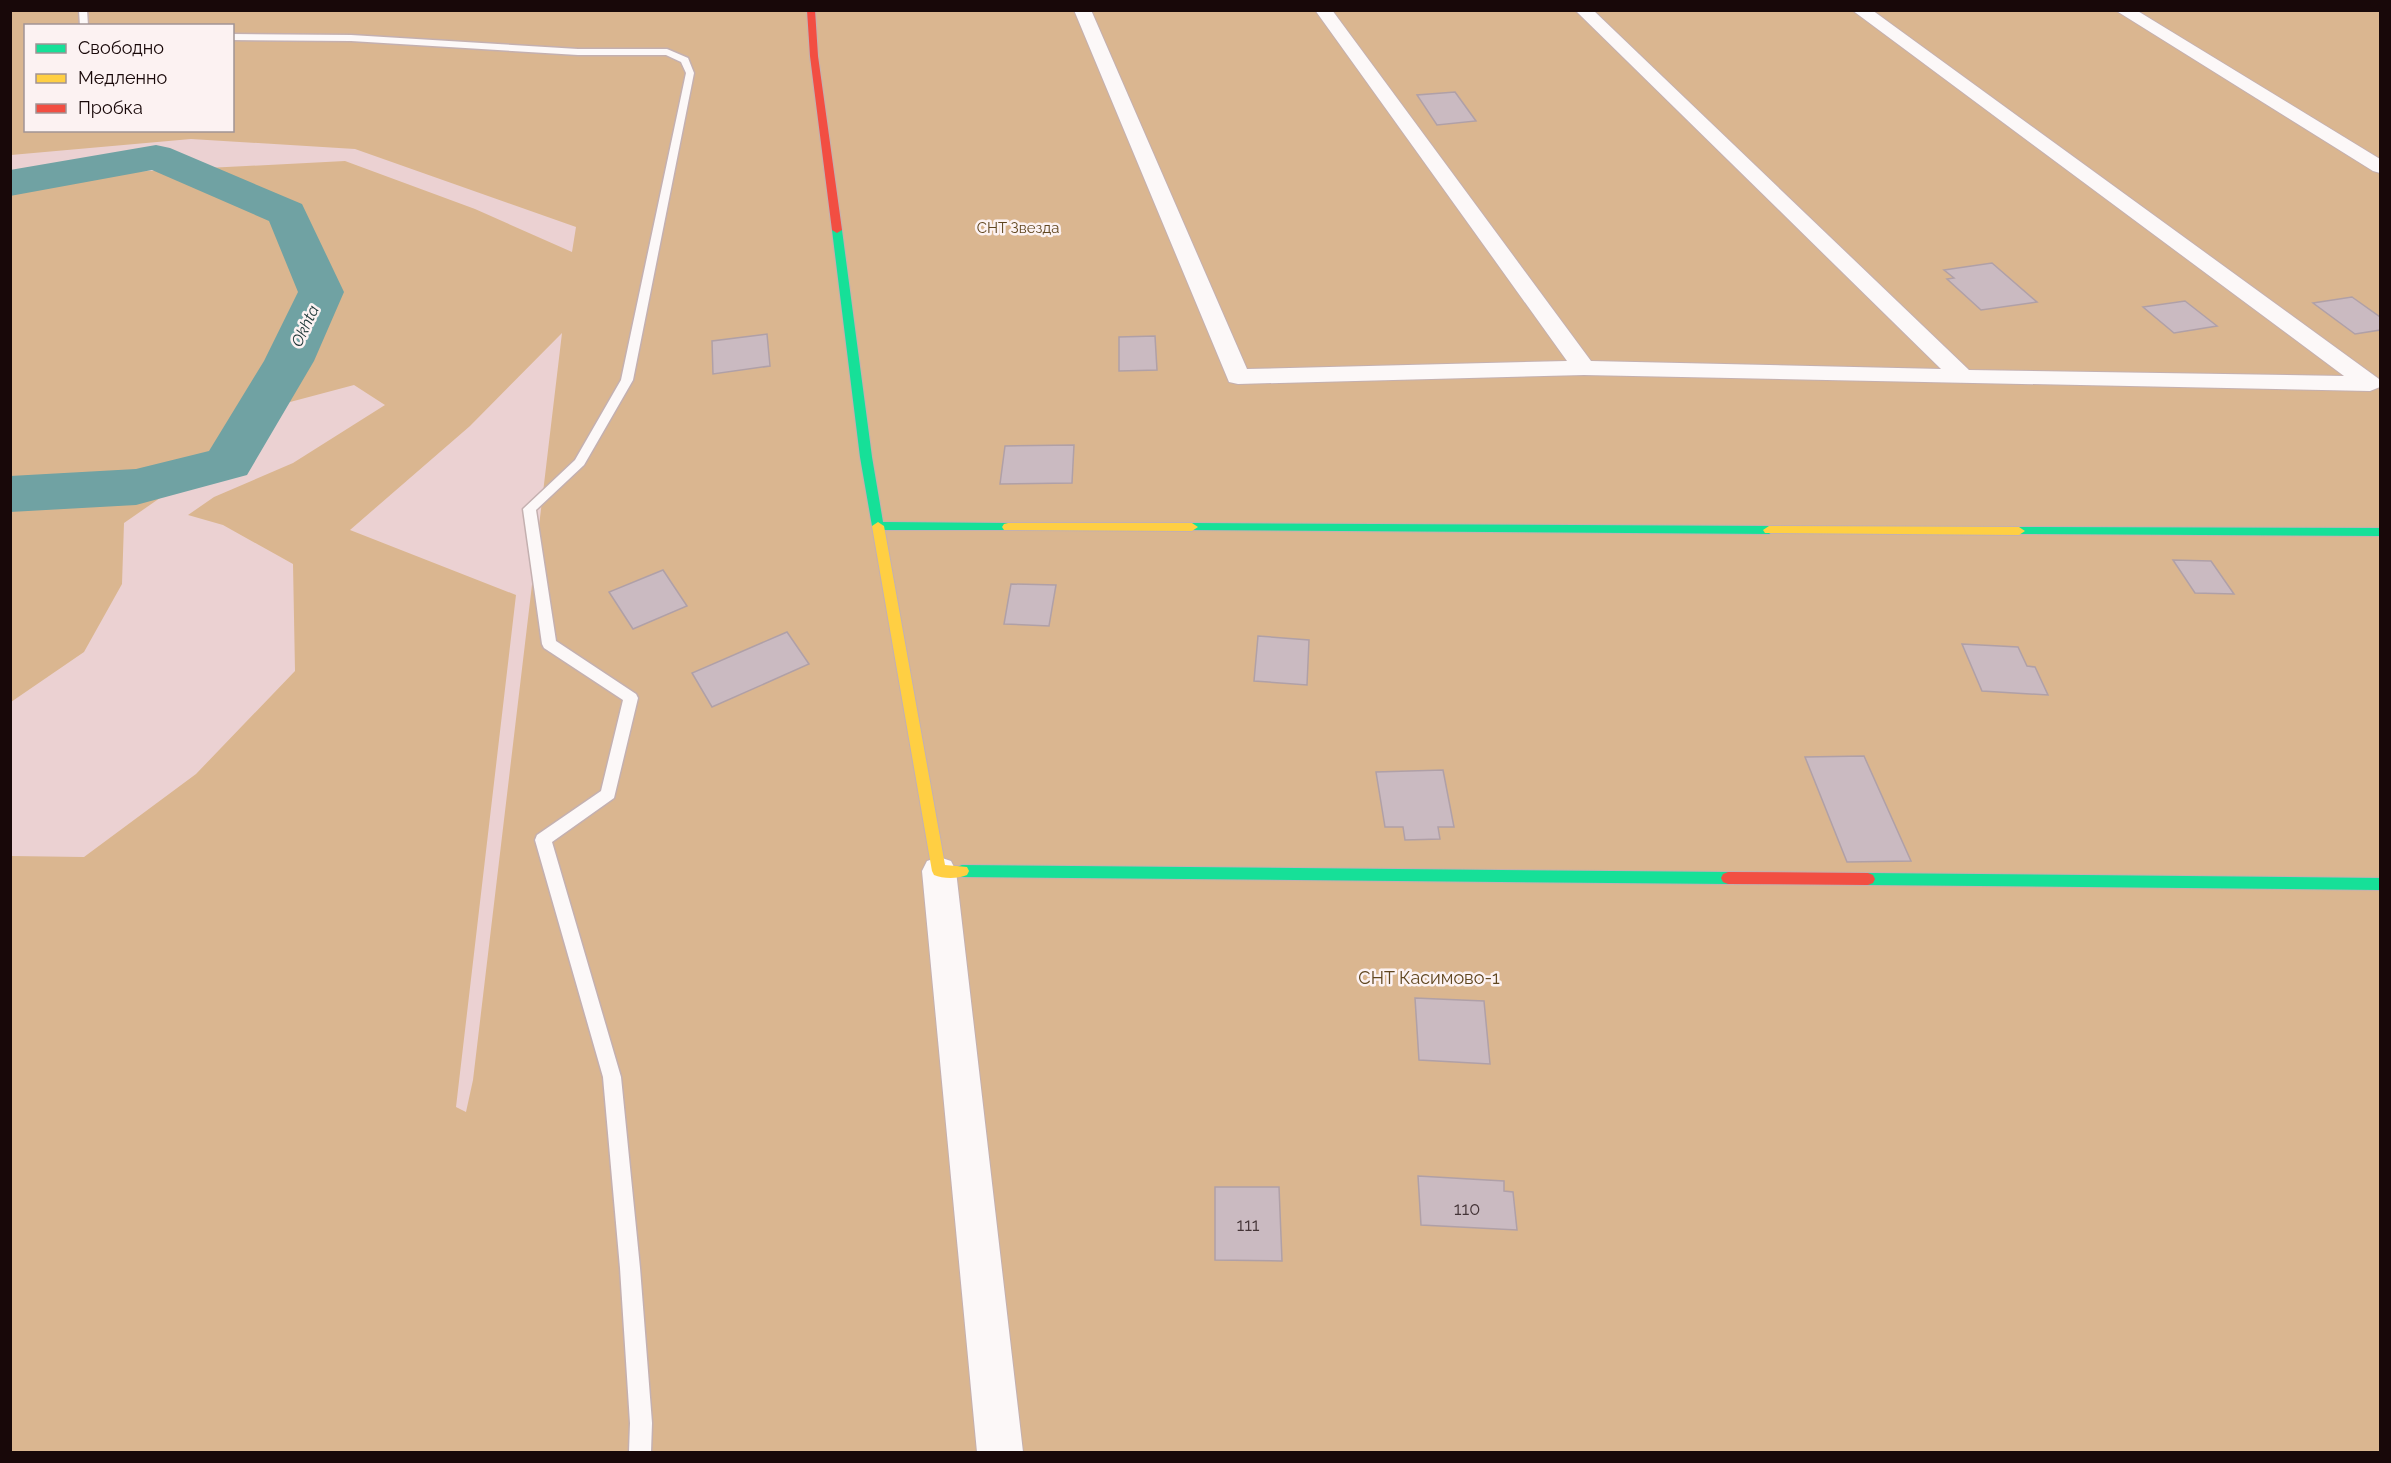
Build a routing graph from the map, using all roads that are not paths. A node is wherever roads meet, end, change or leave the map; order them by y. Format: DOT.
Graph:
graph roads {
  1 [pos="811,10"];
  2 [pos="1082,10"];
  3 [pos="1323,10"];
  4 [pos="1583,10"];
  5 [pos="1860,10"];
  6 [pos="2123,10"];
  7 [pos="234,38"];
  8 [pos="2380,167"];
  9 [pos="1584,368"];
  10 [pos="1963,377"];
  11 [pos="2375,384"];
  12 [pos="878,526"];
  13 [pos="2380,532"];
  14 [pos="939,871"];
  15 [pos="2380,884"];
  16 [pos="640,1452"];
  17 [pos="1000,1452"];
  1 -- 12 [label="street"];
  2 -- 9 [label="street"];
  3 -- 9 [label="street"];
  4 -- 10 [label="street"];
  5 -- 11 [label="street"];
  6 -- 8 [label="street"];
  7 -- 16 [label="lane"];
  9 -- 10 [label="street"];
  10 -- 11 [label="street"];
  12 -- 13 [label="street"];
  12 -- 14 [label="street"];
  14 -- 15 [label="street"];
  14 -- 17 [label="street"];
}
